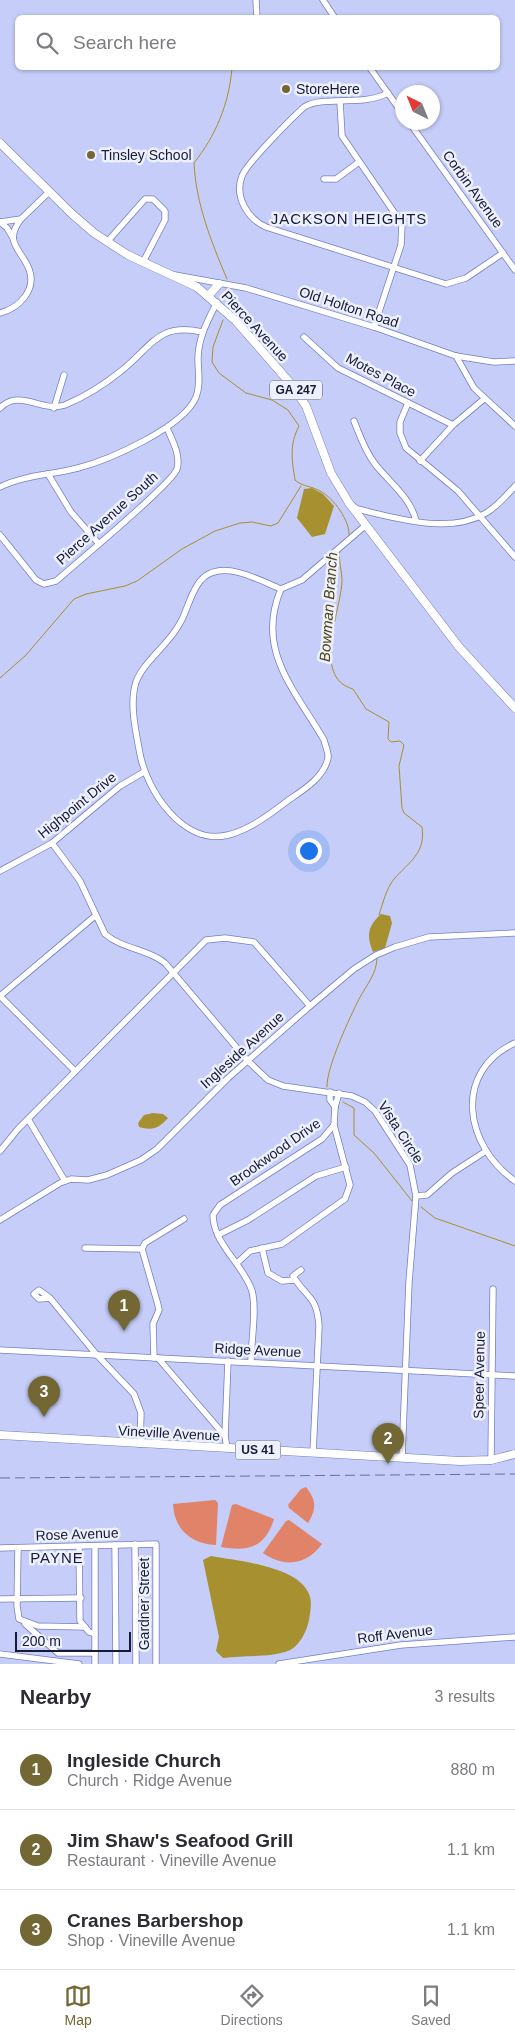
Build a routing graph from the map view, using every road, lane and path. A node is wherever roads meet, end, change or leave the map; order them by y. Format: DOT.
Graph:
graph roads {
  1 [pos="256,0"];
  2 [pos="322,0"];
  3 [pos="257,15"];
  4 [pos="333,15"];
  5 [pos="371,70"];
  6 [pos="388,93"];
  7 [pos="340,102"];
  8 [pos="395,103"];
  9 [pos="415,130"];
  10 [pos="0,143"];
  11 [pos="359,162"];
  12 [pos="324,179"];
  13 [pos="50,191"];
  14 [pos="21,219"];
  15 [pos="0,222"];
  16 [pos="13,238"];
  17 [pos="107,242"];
  18 [pos="503,253"];
  19 [pos="143,262"];
  20 [pos="393,268"];
  21 [pos="515,270"];
  22 [pos="175,275"];
  23 [pos="219,284"];
  24 [pos="209,295"];
  25 [pos="217,302"];
  26 [pos="0,313"];
  27 [pos="374,328"];
  28 [pos="202,332"];
  29 [pos="304,337"];
  30 [pos="456,356"];
  31 [pos="515,361"];
  32 [pos="64,375"];
  33 [pos="484,399"];
  34 [pos="408,404"];
  35 [pos="0,408"];
  36 [pos="54,408"];
  37 [pos="354,421"];
  38 [pos="453,425"];
  39 [pos="515,426"];
  40 [pos="167,428"];
  41 [pos="420,461"];
  42 [pos="48,474"];
  43 [pos="515,486"];
  44 [pos="0,487"];
  45 [pos="349,503"];
  46 [pos="480,516"];
  47 [pos="416,521"];
  48 [pos="366,525"];
  49 [pos="0,535"];
  50 [pos="99,544"];
  51 [pos="515,557"];
  52 [pos="281,589"];
  53 [pos="515,708"];
  54 [pos="144,772"];
  55 [pos="52,843"];
  56 [pos="0,871"];
  57 [pos="95,916"];
  58 [pos="515,933"];
  59 [pos="173,973"];
  60 [pos="0,996"];
  61 [pos="310,1006"];
  62 [pos="515,1043"];
  63 [pos="240,1051"];
  64 [pos="248,1061"];
  65 [pos="237,1070"];
  66 [pos="76,1071"];
  67 [pos="330,1092"];
  68 [pos="338,1093"];
  69 [pos="335,1107"];
  70 [pos="28,1119"];
  71 [pos="334,1125"];
  72 [pos="0,1151"];
  73 [pos="486,1151"];
  74 [pos="346,1167"];
  75 [pos="65,1180"];
  76 [pos="515,1181"];
  77 [pos="416,1196"];
  78 [pos="184,1219"];
  79 [pos="0,1220"];
  80 [pos="218,1235"];
  81 [pos="85,1248"];
  82 [pos="142,1248"];
  83 [pos="262,1248"];
  84 [pos="238,1263"];
  85 [pos="301,1270"];
  86 [pos="295,1280"];
  87 [pos="493,1289"];
  88 [pos="50,1298"];
  89 [pos="0,1350"];
  90 [pos="96,1354"];
  91 [pos="156,1358"];
  92 [pos="228,1361"];
  93 [pos="251,1362"];
  94 [pos="318,1366"];
  95 [pos="405,1369"];
  96 [pos="492,1374"];
  97 [pos="515,1376"];
  98 [pos="0,1435"];
  99 [pos="226,1436"];
  100 [pos="140,1444"];
  101 [pos="227,1448"];
  102 [pos="312,1452"];
  103 [pos="515,1454"];
  104 [pos="402,1458"];
  105 [pos="491,1460"];
  106 [pos="135,1544"];
  107 [pos="156,1544"];
  108 [pos="115,1545"];
  109 [pos="95,1546"];
  110 [pos="79,1547"];
  111 [pos="0,1548"];
  112 [pos="18,1548"];
  113 [pos="81,1598"];
  114 [pos="0,1599"];
  115 [pos="18,1599"];
  116 [pos="19,1619"];
  117 [pos="85,1627"];
  118 [pos="95,1634"];
  119 [pos="515,1637"];
  120 [pos="95,1652"];
  121 [pos="0,1654"];
  122 [pos="324,1657"];
  123 [pos="62,1663"];
  124 [pos="79,1664"];
  125 [pos="95,1664"];
  126 [pos="116,1664"];
  127 [pos="136,1664"];
  128 [pos="156,1664"];
  129 [pos="280,1664"];
  130 [pos="325,1664"];
  1 -- 3 [label="street"];
  2 -- 4 [label="street"];
  5 -- 6 [label="street"];
  6 -- 7 [label="street"];
  6 -- 8 [label="street"];
  7 -- 11 [label="street"];
  7 -- 20 [label="street"];
  9 -- 18 [label="street, Corbin Avenue"];
  10 -- 13 [label="main road, Pierce Avenue / GA 247"];
  11 -- 12 [label="street"];
  11 -- 20 [label="street"];
  13 -- 14 [label="street"];
  13 -- 17 [label="main road, Pierce Avenue / GA 247"];
  14 -- 15 [label="street"];
  14 -- 16 [label="street"];
  15 -- 16 [label="street"];
  16 -- 26 [label="street"];
  17 -- 19 [label="main road, Pierce Avenue / GA 247"];
  17 -- 19 [label="street"];
  18 -- 20 [label="street"];
  18 -- 21 [label="street, Corbin Avenue"];
  19 -- 22 [label="main road, Pierce Avenue / GA 247"];
  20 -- 27 [label="street"];
  22 -- 23 [label="street, Old Holton Road"];
  22 -- 24 [label="main road, Pierce Avenue / GA 247"];
  23 -- 24 [label="main road"];
  23 -- 27 [label="street, Old Holton Road"];
  24 -- 25 [label="main road, Pierce Avenue / GA 247"];
  25 -- 28 [label="street"];
  25 -- 45 [label="main road, Pierce Avenue / GA 247"];
  27 -- 30 [label="street, Old Holton Road"];
  28 -- 36 [label="street"];
  28 -- 40 [label="street"];
  29 -- 34 [label="street, Motes Place"];
  30 -- 31 [label="street, Old Holton Road"];
  30 -- 33 [label="street"];
  32 -- 36 [label="street"];
  33 -- 38 [label="street"];
  33 -- 39 [label="street"];
  34 -- 38 [label="street, Motes Place"];
  34 -- 41 [label="street"];
  35 -- 36 [label="street"];
  37 -- 47 [label="street"];
  38 -- 41 [label="street"];
  40 -- 42 [label="street"];
  40 -- 50 [label="street, Pierce Avenue South"];
  41 -- 46 [label="street"];
  42 -- 44 [label="street"];
  42 -- 50 [label="street"];
  43 -- 46 [label="street"];
  45 -- 47 [label="street"];
  45 -- 48 [label="main road, Pierce Avenue / GA 247"];
  46 -- 47 [label="street"];
  46 -- 51 [label="street"];
  48 -- 52 [label="street"];
  48 -- 53 [label="main road, Pierce Avenue / GA 247"];
  49 -- 50 [label="street, Pierce Avenue South"];
  52 -- 54 [label="street"];
  52 -- 54 [label="street"];
  54 -- 55 [label="street, Highpoint Drive"];
  55 -- 56 [label="street, Highpoint Drive"];
  55 -- 57 [label="street, Vista Circle"];
  57 -- 59 [label="street, Vista Circle"];
  57 -- 60 [label="street"];
  58 -- 61 [label="street, Ingleside Avenue"];
  59 -- 61 [label="street"];
  59 -- 63 [label="street, Vista Circle"];
  59 -- 66 [label="street"];
  60 -- 66 [label="street"];
  61 -- 64 [label="street, Ingleside Avenue"];
  62 -- 73 [label="street"];
  63 -- 64 [label="street, Vista Circle"];
  63 -- 65 [label="street"];
  64 -- 65 [label="street, Ingleside Avenue"];
  64 -- 67 [label="street, Vista Circle"];
  65 -- 75 [label="street, Ingleside Avenue"];
  66 -- 70 [label="street"];
  67 -- 68 [label="street, Vista Circle"];
  67 -- 69 [label="street, Brookwood Drive"];
  68 -- 69 [label="street, Brookwood Drive"];
  68 -- 77 [label="street, Vista Circle"];
  69 -- 71 [label="street, Brookwood Drive"];
  70 -- 72 [label="street"];
  70 -- 75 [label="street"];
  71 -- 74 [label="street"];
  71 -- 80 [label="street, Brookwood Drive"];
  73 -- 76 [label="street"];
  73 -- 77 [label="street"];
  74 -- 80 [label="street"];
  74 -- 83 [label="street"];
  75 -- 79 [label="street, Ingleside Avenue"];
  77 -- 95 [label="street, Vista Circle"];
  78 -- 82 [label="street"];
  80 -- 84 [label="street"];
  81 -- 82 [label="street"];
  82 -- 91 [label="street"];
  83 -- 84 [label="street"];
  83 -- 86 [label="street"];
  84 -- 93 [label="street"];
  85 -- 86 [label="street"];
  86 -- 94 [label="street"];
  87 -- 96 [label="street, Speer Avenue"];
  88 -- 90 [label="street"];
  89 -- 90 [label="street, Ridge Avenue"];
  90 -- 91 [label="street, Ridge Avenue"];
  90 -- 100 [label="street"];
  91 -- 92 [label="street, Ridge Avenue"];
  91 -- 99 [label="street"];
  92 -- 93 [label="street, Ridge Avenue"];
  92 -- 99 [label="street"];
  93 -- 94 [label="street, Ridge Avenue"];
  94 -- 95 [label="street, Ridge Avenue"];
  94 -- 102 [label="street"];
  95 -- 96 [label="street, Ridge Avenue"];
  95 -- 104 [label="street, Vista Circle"];
  96 -- 97 [label="street, Ridge Avenue"];
  96 -- 105 [label="street, Speer Avenue"];
  98 -- 100 [label="main road, Vineville Avenue / US 41"];
  99 -- 101 [label="street"];
  100 -- 101 [label="main road, Vineville Avenue / US 41"];
  101 -- 102 [label="main road, Vineville Avenue / US 41"];
  102 -- 104 [label="main road, Vineville Avenue / US 41"];
  103 -- 105 [label="main road, Vineville Avenue / US 41"];
  104 -- 105 [label="main road, Vineville Avenue / US 41"];
  106 -- 107 [label="street, Rose Avenue"];
  106 -- 108 [label="street, Rose Avenue"];
  106 -- 127 [label="street"];
  107 -- 128 [label="street, Gardner Street"];
  108 -- 109 [label="street, Rose Avenue"];
  108 -- 126 [label="street"];
  109 -- 110 [label="street, Rose Avenue"];
  109 -- 118 [label="street"];
  110 -- 112 [label="street, Rose Avenue"];
  110 -- 113 [label="street"];
  111 -- 112 [label="street, Rose Avenue"];
  112 -- 115 [label="street"];
  113 -- 115 [label="street"];
  113 -- 117 [label="street"];
  114 -- 115 [label="street"];
  115 -- 116 [label="street"];
  116 -- 117 [label="street"];
  116 -- 120 [label="street"];
  117 -- 118 [label="street"];
  118 -- 120 [label="street"];
  119 -- 122 [label="street, Roff Avenue"];
  120 -- 125 [label="street"];
  121 -- 123 [label="street"];
  122 -- 129 [label="street, Roff Avenue"];
  122 -- 130 [label="street"];
  123 -- 124 [label="street"];
}
